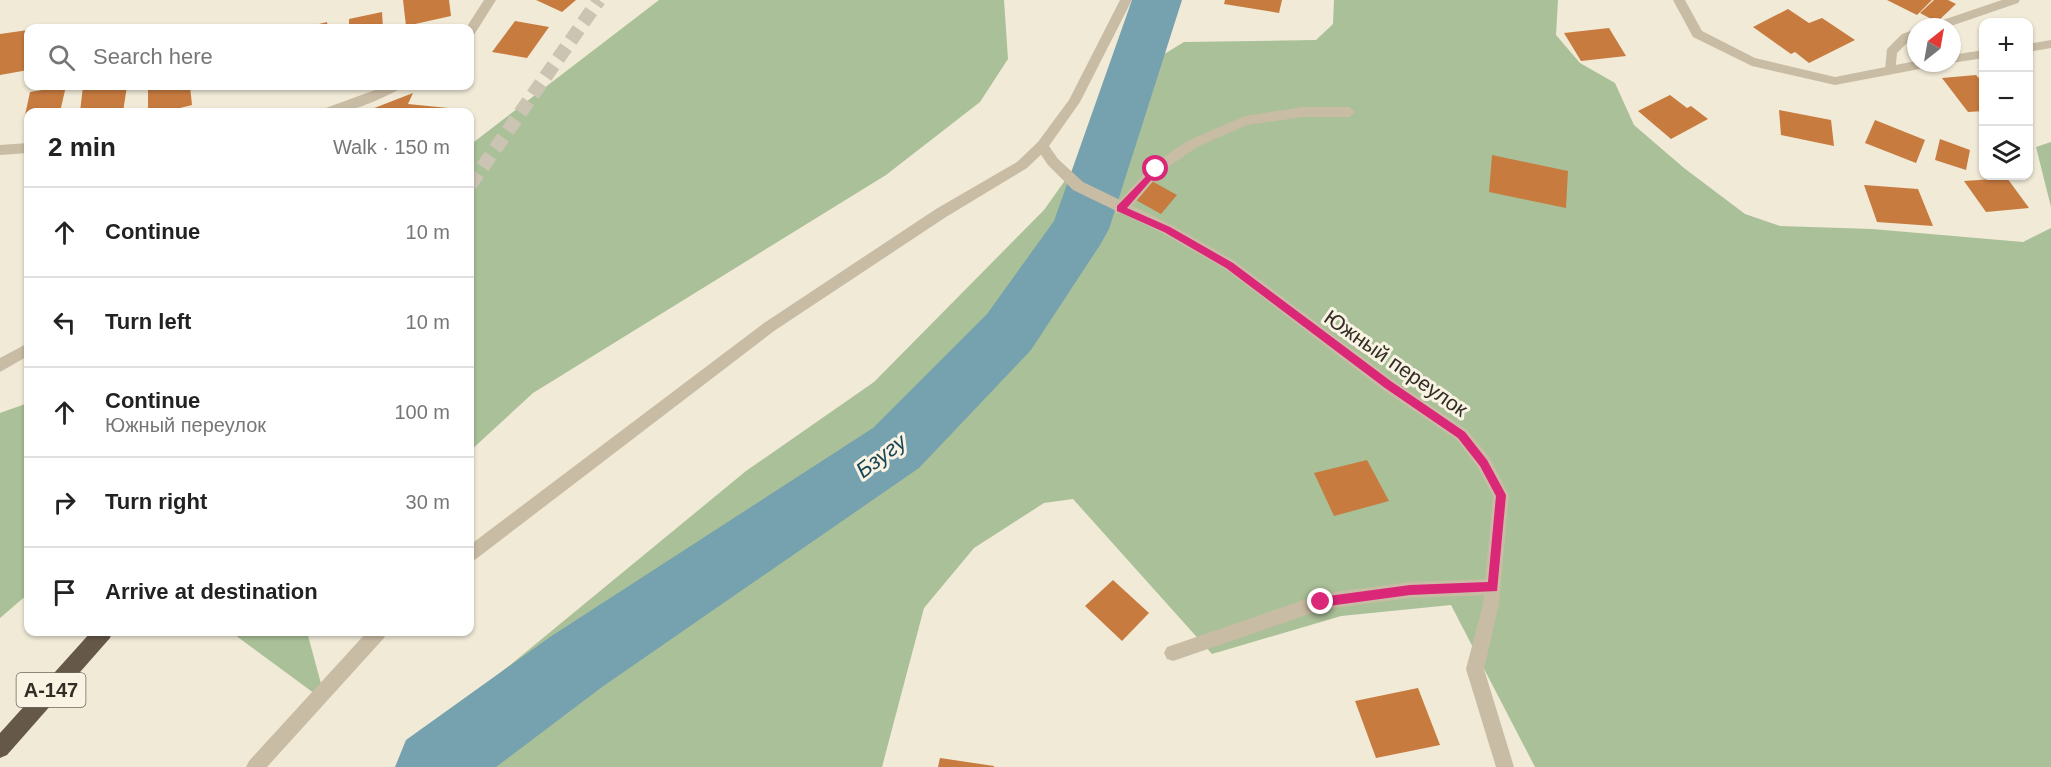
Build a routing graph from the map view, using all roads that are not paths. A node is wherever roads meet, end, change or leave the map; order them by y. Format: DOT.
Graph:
graph roads {
  1 [pos="490,0"];
  2 [pos="1126,0"];
  3 [pos="1679,0"];
  4 [pos="2014,0"];
  5 [pos="1961,18"];
  6 [pos="474,26"];
  7 [pos="1907,37"];
  8 [pos="2051,44"];
  9 [pos="2033,47"];
  10 [pos="1979,55"];
  11 [pos="1961,58"];
  12 [pos="1907,67"];
  13 [pos="1891,69"];
  14 [pos="388,90"];
  15 [pos="342,108"];
  16 [pos="1350,112"];
  17 [pos="1042,146"];
  18 [pos="24,148"];
  19 [pos="0,150"];
  20 [pos="1117,207"];
  21 [pos="24,351"];
  22 [pos="0,366"];
  23 [pos="474,551"];
  24 [pos="1493,587"];
  25 [pos="99,636"];
  26 [pos="374,636"];
  27 [pos="1173,653"];
  28 [pos="0,748"];
  29 [pos="255,767"];
  30 [pos="1505,767"];
  1 -- 6 [label="street"];
  2 -- 17 [label="street"];
  3 -- 13 [label="street"];
  4 -- 5 [label="street"];
  7 -- 13 [label="street"];
  8 -- 9 [label="street"];
  10 -- 11 [label="street"];
  12 -- 13 [label="street"];
  14 -- 15 [label="street"];
  16 -- 20 [label="street"];
  17 -- 20 [label="street, Южный переулок"];
  17 -- 23 [label="street"];
  18 -- 19 [label="street"];
  20 -- 24 [label="street, Южный переулок"];
  21 -- 22 [label="street"];
  24 -- 27 [label="street"];
  24 -- 30 [label="street, Южный переулок"];
  25 -- 28 [label="highway, А-147"];
  26 -- 29 [label="street"];
}
